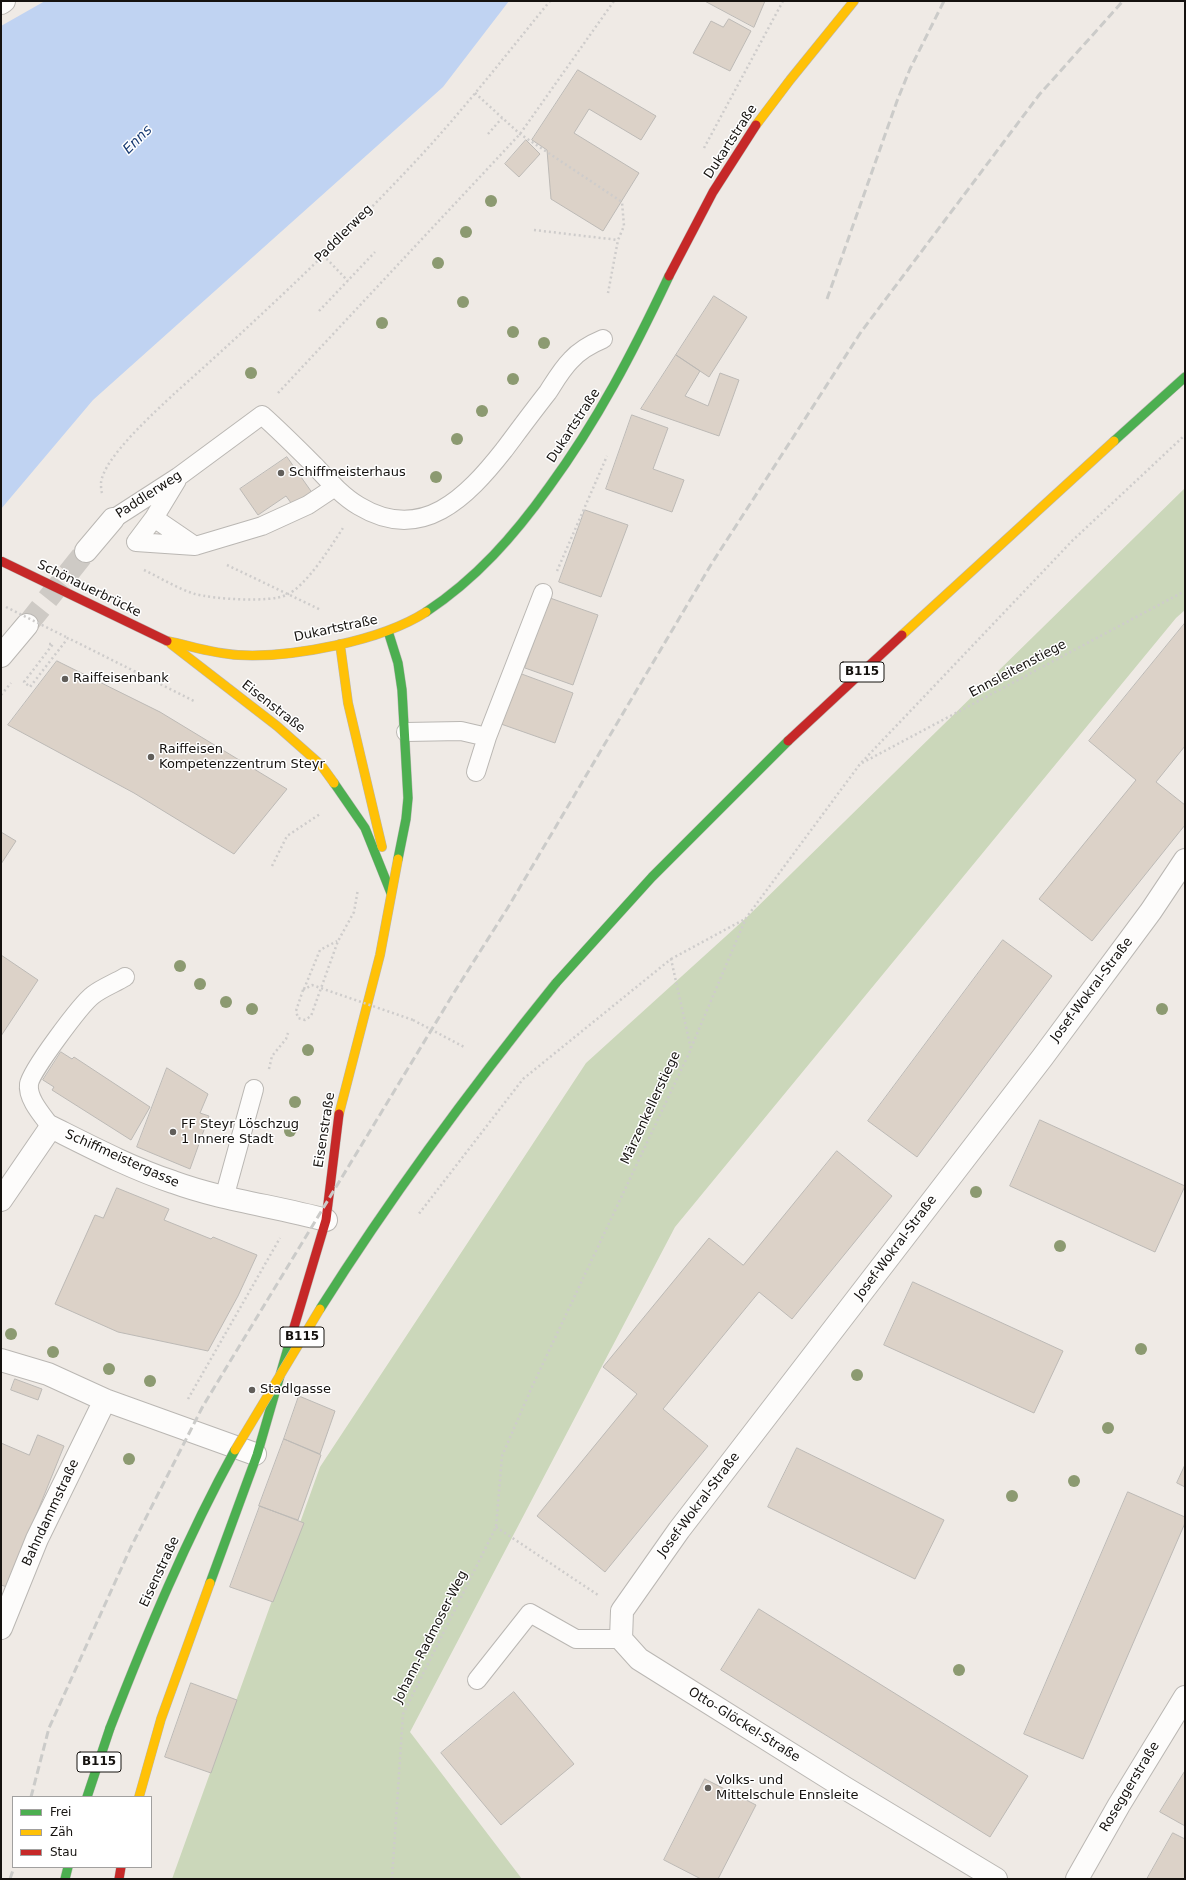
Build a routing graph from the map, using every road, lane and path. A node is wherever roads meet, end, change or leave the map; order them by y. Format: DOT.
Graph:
graph roads {
  1 [pos="4,1"];
  2 [pos="550,1"];
  3 [pos="614,1"];
  4 [pos="854,1"];
  5 [pos="1,3"];
  6 [pos="475,94"];
  7 [pos="502,118"];
  8 [pos="488,134"];
  9 [pos="520,134"];
  10 [pos="534,230"];
  11 [pos="618,240"];
  12 [pos="376,252"];
  13 [pos="323,255"];
  14 [pos="348,281"];
  15 [pos="608,293"];
  16 [pos="319,312"];
  17 [pos="604,339"];
  18 [pos="1185,377"];
  19 [pos="262,415"];
  20 [pos="1185,435"];
  21 [pos="608,455"];
  22 [pos="178,477"];
  23 [pos="335,487"];
  24 [pos="358,505"];
  25 [pos="154,518"];
  26 [pos="113,519"];
  27 [pos="195,546"];
  28 [pos="86,551"];
  29 [pos="1,561"];
  30 [pos="230,567"];
  31 [pos="140,568"];
  32 [pos="1185,591"];
  33 [pos="543,593"];
  34 [pos="287,595"];
  35 [pos="6,607"];
  36 [pos="321,610"];
  37 [pos="27,625"];
  38 [pos="388,631"];
  39 [pos="68,638"];
  40 [pos="167,641"];
  41 [pos="50,643"];
  42 [pos="340,644"];
  43 [pos="1,656"];
  44 [pos="200,703"];
  45 [pos="406,732"];
  46 [pos="487,737"];
  47 [pos="860,764"];
  48 [pos="476,772"];
  49 [pos="321,813"];
  50 [pos="1185,860"];
  51 [pos="272,866"];
  52 [pos="360,882"];
  53 [pos="390,892"];
  54 [pos="746,918"];
  55 [pos="338,941"];
  56 [pos="671,959"];
  57 [pos="125,977"];
  58 [pos="303,989"];
  59 [pos="413,1020"];
  60 [pos="690,1049"];
  61 [pos="254,1089"];
  62 [pos="51,1127"];
  63 [pos="224,1198"];
  64 [pos="1,1200"];
  65 [pos="295,1212"];
  66 [pos="416,1217"];
  67 [pos="326,1220"];
  68 [pos="1,1360"];
  69 [pos="105,1400"];
  70 [pos="174,1425"];
  71 [pos="257,1455"];
  72 [pos="496,1527"];
  73 [pos="622,1611"];
  74 [pos="1,1628"];
  75 [pos="621,1639"];
  76 [pos="477,1680"];
  77 [pos="1185,1697"];
  78 [pos="87,1796"];
  79 [pos="139,1796"];
  80 [pos="68,1868"];
  81 [pos="121,1868"];
  82 [pos="65,1879"];
  83 [pos="119,1879"];
  84 [pos="392,1879"];
  85 [pos="996,1879"];
  86 [pos="1077,1879"];
  1 -- 5 [label="street"];
  2 -- 6 [label="path, Paddlerweg"];
  3 -- 9 [label="path"];
  4 -- 38 [label="main road, Dukartstraße"];
  6 -- 7 [label="path"];
  6 -- 13 [label="path, Paddlerweg"];
  7 -- 8 [label="path"];
  7 -- 9 [label="path"];
  9 -- 11 [label="path"];
  9 -- 19 [label="path"];
  10 -- 11 [label="path"];
  11 -- 15 [label="path"];
  12 -- 14 [label="path"];
  13 -- 14 [label="path"];
  13 -- 26 [label="path, Paddlerweg"];
  14 -- 16 [label="path"];
  17 -- 24 [label="lane"];
  18 -- 78 [label="main road, Eisenstraße / B115, bridge"];
  19 -- 22 [label="lane, Paddlerweg"];
  19 -- 23 [label="lane"];
  20 -- 47 [label="path"];
  21 -- 33 [label="path"];
  22 -- 25 [label="lane"];
  22 -- 26 [label="lane, Paddlerweg"];
  23 -- 24 [label="lane"];
  23 -- 27 [label="lane"];
  24 -- 34 [label="path"];
  25 -- 27 [label="lane"];
  25 -- 27 [label="lane"];
  26 -- 28 [label="street"];
  29 -- 40 [label="main road, Schönauerbrücke, bridge"];
  30 -- 34 [label="path"];
  31 -- 34 [label="path"];
  32 -- 47 [label="path, Ennsleitenstiege"];
  33 -- 46 [label="lane"];
  34 -- 36 [label="path"];
  35 -- 39 [label="path, bridge"];
  37 -- 43 [label="street"];
  38 -- 42 [label="main road, Dukartstraße"];
  38 -- 45 [label="main road, Eisenstraße"];
  39 -- 41 [label="path"];
  39 -- 44 [label="path"];
  40 -- 42 [label="main road, Dukartstraße"];
  40 -- 53 [label="main road, Eisenstraße"];
  42 -- 53 [label="main road, Eisenstraße"];
  45 -- 46 [label="lane"];
  45 -- 53 [label="main road, Eisenstraße"];
  46 -- 48 [label="lane"];
  47 -- 54 [label="path"];
  49 -- 51 [label="path"];
  50 -- 73 [label="street, Josef-Wokral-Straße"];
  52 -- 55 [label="path"];
  53 -- 67 [label="main road, Eisenstraße"];
  54 -- 56 [label="path"];
  54 -- 60 [label="path"];
  55 -- 58 [label="path"];
  55 -- 58 [label="path"];
  56 -- 60 [label="path, Märzenkellerstiege"];
  56 -- 66 [label="path"];
  57 -- 62 [label="lane"];
  58 -- 59 [label="path, bridge"];
  60 -- 72 [label="path, Märzenkellerstiege"];
  61 -- 63 [label="lane"];
  62 -- 63 [label="street, Schiffmeistergasse"];
  62 -- 64 [label="street, Schiffmeistergasse"];
  63 -- 65 [label="street, Schiffmeistergasse"];
  65 -- 67 [label="street, Schiffmeistergasse"];
  65 -- 70 [label="path"];
  67 -- 71 [label="main road, Eisenstraße"];
  68 -- 69 [label="street"];
  69 -- 70 [label="street"];
  69 -- 74 [label="street, Bahndammstraße"];
  70 -- 71 [label="street"];
  71 -- 79 [label="main road, Eisenstraße"];
  72 -- 73 [label="path"];
  72 -- 84 [label="path, Johann-Radmoser-Weg"];
  73 -- 75 [label="street"];
  75 -- 76 [label="lane"];
  75 -- 85 [label="street, Otto-Glöckel-Straße"];
  77 -- 86 [label="street, Roseggerstraße"];
  80 -- 82 [label="main road"];
  81 -- 83 [label="main road"];
}
